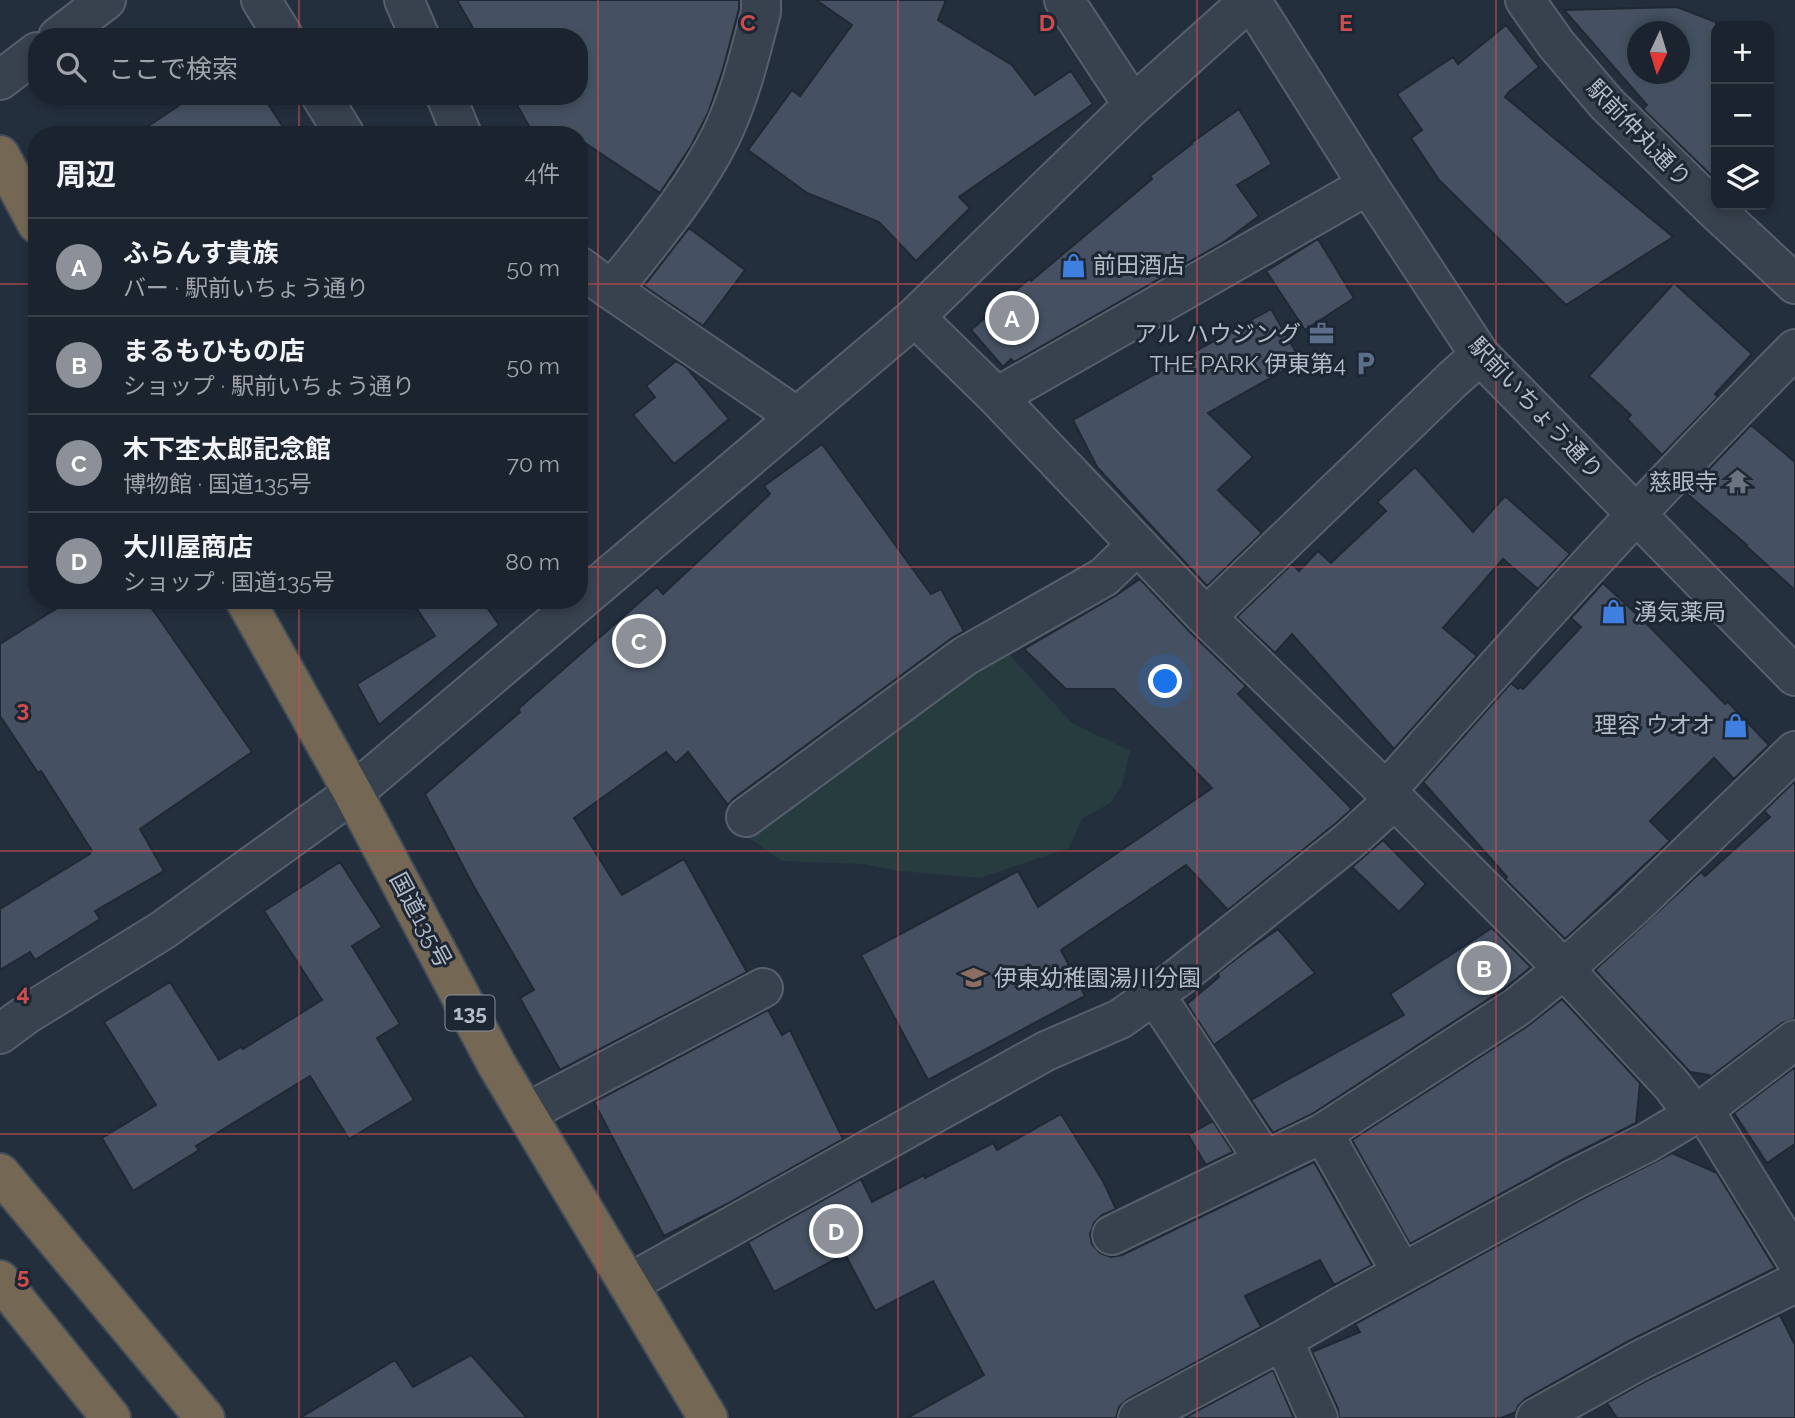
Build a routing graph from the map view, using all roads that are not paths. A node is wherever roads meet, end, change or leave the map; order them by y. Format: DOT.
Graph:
graph roads {
  1 [pos="106,0"];
  2 [pos="261,0"];
  3 [pos="404,0"];
  4 [pos="761,0"];
  5 [pos="1064,0"];
  6 [pos="1250,0"];
  7 [pos="1526,0"];
  8 [pos="70,28"];
  9 [pos="278,28"];
  10 [pos="416,28"];
  11 [pos="28,59"];
  12 [pos="0,80"];
  13 [pos="327,105"];
  14 [pos="450,105"];
  15 [pos="1133,105"];
  16 [pos="339,126"];
  17 [pos="459,126"];
  18 [pos="0,155"];
  19 [pos="1368,185"];
  20 [pos="28,207"];
  21 [pos="588,273"];
  22 [pos="1795,284"];
  23 [pos="612,290"];
  24 [pos="915,317"];
  25 [pos="1795,349"];
  26 [pos="1480,355"];
  27 [pos="997,397"];
  28 [pos="797,417"];
  29 [pos="1635,514"];
  30 [pos="1137,545"];
  31 [pos="588,594"];
  32 [pos="250,609"];
  33 [pos="570,609"];
  34 [pos="1206,617"];
  35 [pos="1795,676"];
  36 [pos="1795,751"];
  37 [pos="353,793"];
  38 [pos="1390,796"];
  39 [pos="746,817"];
  40 [pos="1564,970"];
  41 [pos="763,988"];
  42 [pos="1155,995"];
  43 [pos="0,1034"];
  44 [pos="1795,1040"];
  45 [pos="1698,1112"];
  46 [pos="526,1113"];
  47 [pos="1323,1133"];
  48 [pos="1265,1161"];
  49 [pos="0,1173"];
  50 [pos="1112,1235"];
  51 [pos="1795,1258"];
  52 [pos="1402,1273"];
  53 [pos="0,1280"];
  54 [pos="1795,1283"];
  55 [pos="628,1284"];
  56 [pos="1283,1340"];
  57 [pos="111,1418"];
  58 [pos="205,1418"];
  59 [pos="708,1418"];
  60 [pos="1138,1418"];
  61 [pos="1318,1418"];
  62 [pos="1536,1418"];
  1 -- 8 [label="street"];
  2 -- 9 [label="street"];
  3 -- 10 [label="street"];
  4 -- 23 [label="street"];
  5 -- 15 [label="street"];
  6 -- 15 [label="street"];
  6 -- 19 [label="street, 駅前いちょう通り"];
  7 -- 22 [label="street, 駅前仲丸通り"];
  11 -- 12 [label="street"];
  13 -- 16 [label="street"];
  14 -- 17 [label="street"];
  15 -- 24 [label="street"];
  18 -- 20 [label="highway"];
  19 -- 26 [label="street, 駅前いちょう通り"];
  19 -- 27 [label="street"];
  21 -- 23 [label="street"];
  23 -- 28 [label="street"];
  24 -- 27 [label="street"];
  24 -- 28 [label="street"];
  25 -- 29 [label="street"];
  26 -- 29 [label="street, 駅前いちょう通り"];
  26 -- 34 [label="street"];
  27 -- 30 [label="street"];
  28 -- 31 [label="street"];
  29 -- 35 [label="street, 駅前いちょう通り"];
  29 -- 38 [label="street"];
  30 -- 34 [label="street"];
  30 -- 39 [label="street"];
  32 -- 37 [label="highway, 国道135号 / 135"];
  33 -- 37 [label="street"];
  34 -- 38 [label="street"];
  36 -- 40 [label="street"];
  37 -- 43 [label="street"];
  37 -- 46 [label="highway, 国道135号 / 135"];
  38 -- 40 [label="street"];
  38 -- 42 [label="street"];
  40 -- 45 [label="street"];
  40 -- 47 [label="street"];
  41 -- 46 [label="street"];
  42 -- 48 [label="street"];
  42 -- 55 [label="street"];
  44 -- 45 [label="street"];
  45 -- 51 [label="street"];
  45 -- 52 [label="street"];
  46 -- 55 [label="highway, 国道135号 / 135"];
  47 -- 48 [label="street"];
  47 -- 52 [label="street"];
  48 -- 50 [label="street"];
  49 -- 58 [label="highway"];
  52 -- 56 [label="street"];
  53 -- 57 [label="highway"];
  54 -- 62 [label="street"];
  55 -- 59 [label="highway, 国道135号 / 135"];
  56 -- 60 [label="street"];
  56 -- 61 [label="street"];
}
